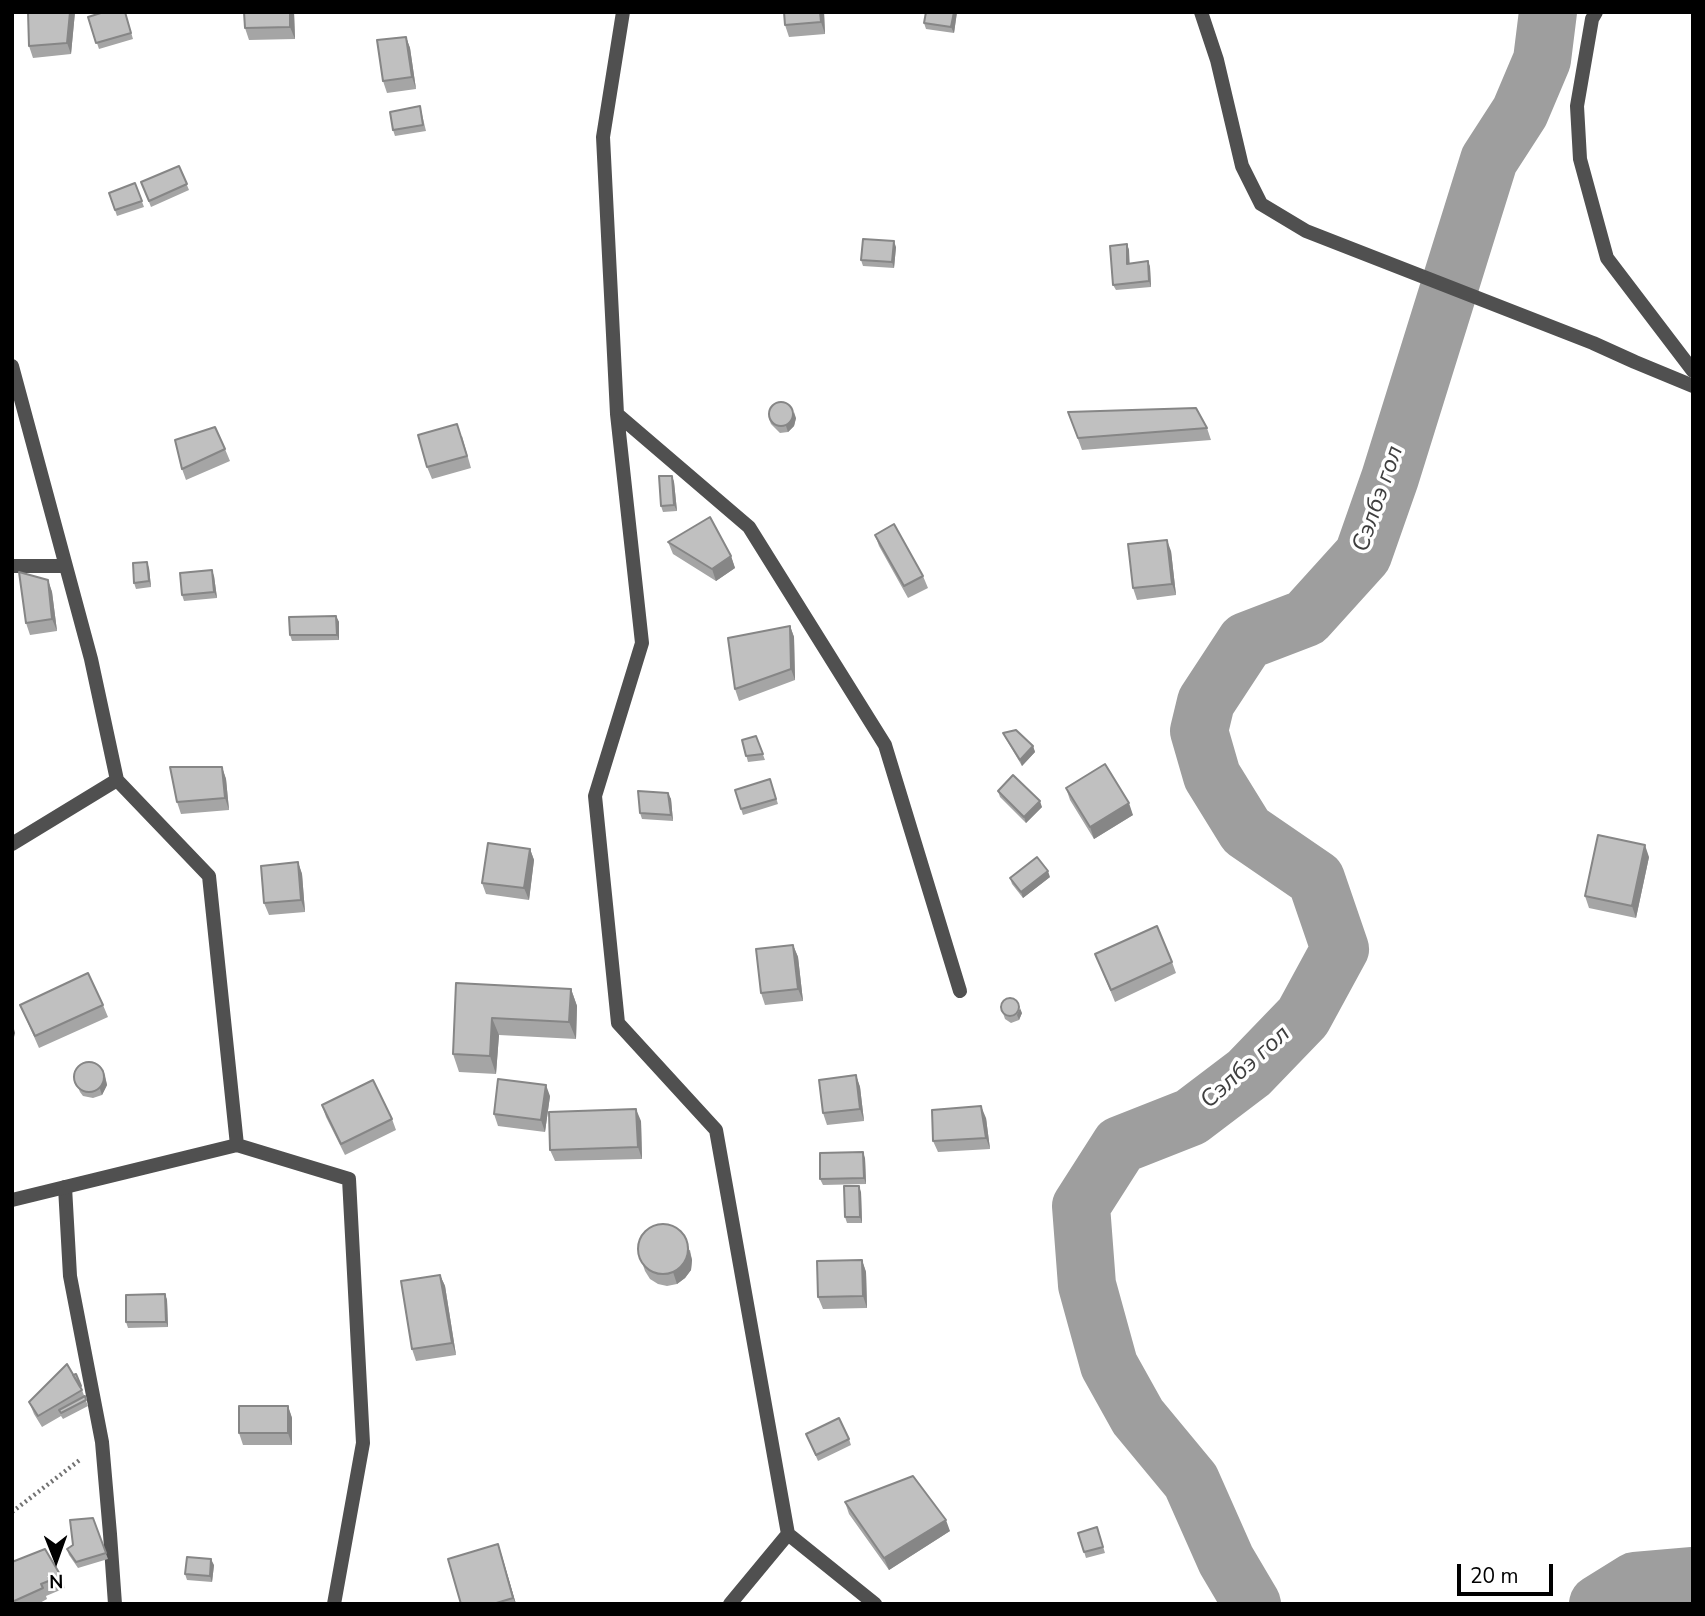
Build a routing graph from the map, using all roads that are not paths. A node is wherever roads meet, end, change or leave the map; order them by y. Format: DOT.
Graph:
graph roads {
  1 [pos="623,12"];
  2 [pos="1200,12"];
  3 [pos="1596,12"];
  4 [pos="12,366"];
  5 [pos="1693,371"];
  6 [pos="1693,386"];
  7 [pos="617,414"];
  8 [pos="12,566"];
  9 [pos="66,566"];
  10 [pos="117,780"];
  11 [pos="12,844"];
  12 [pos="960,990"];
  13 [pos="237,1145"];
  14 [pos="65,1187"];
  15 [pos="12,1200"];
  16 [pos="788,1534"];
  17 [pos="114,1604"];
  18 [pos="334,1604"];
  19 [pos="730,1604"];
  20 [pos="875,1604"];
  1 -- 7 [label="street"];
  2 -- 6 [label="street"];
  3 -- 5 [label="street"];
  4 -- 9 [label="street"];
  7 -- 12 [label="street"];
  7 -- 16 [label="street"];
  8 -- 9 [label="street"];
  9 -- 10 [label="street"];
  10 -- 11 [label="street"];
  10 -- 13 [label="street"];
  13 -- 14 [label="street"];
  13 -- 18 [label="street"];
  14 -- 15 [label="street"];
  14 -- 17 [label="street"];
  16 -- 19 [label="street"];
  16 -- 20 [label="street"];
}
